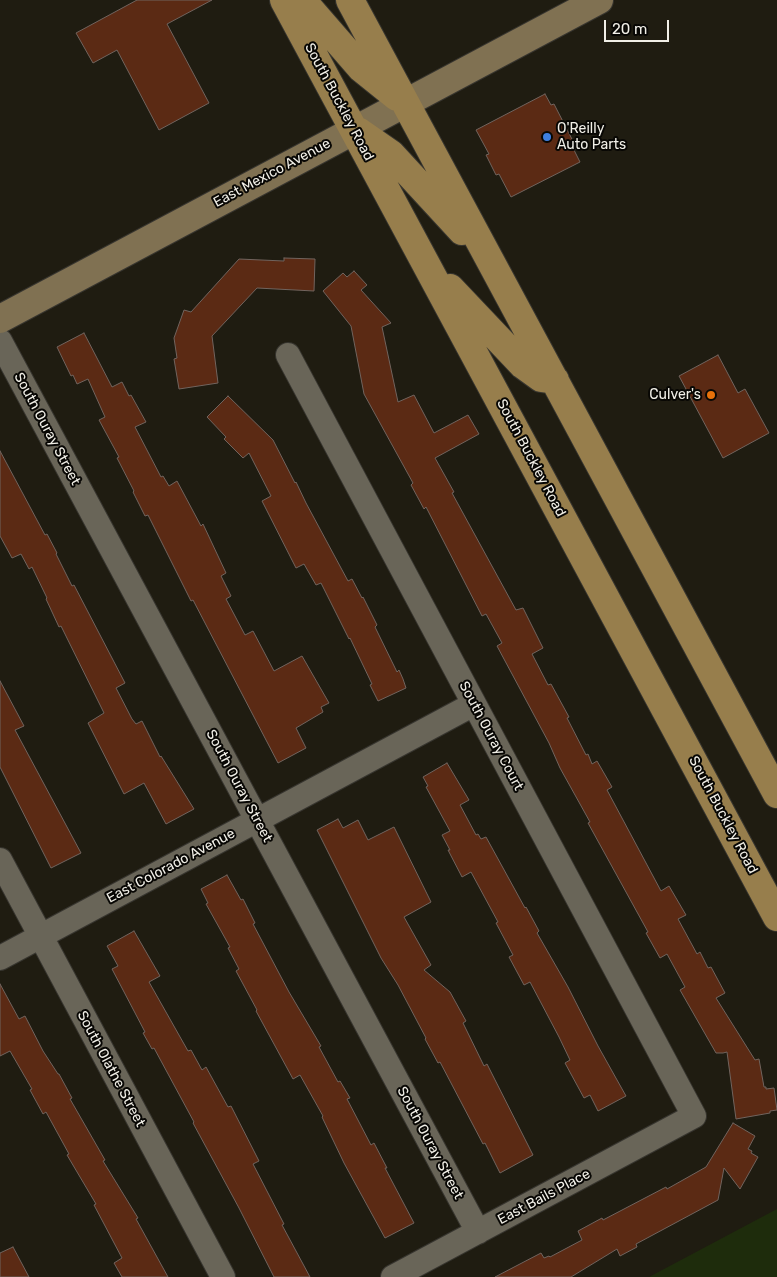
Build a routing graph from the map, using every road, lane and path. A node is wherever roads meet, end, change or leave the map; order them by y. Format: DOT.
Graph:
graph roads {
  1 [pos="284,0"];
  2 [pos="302,0"];
  3 [pos="350,0"];
  4 [pos="598,0"];
  5 [pos="404,102"];
  6 [pos="354,129"];
  7 [pos="427,264"];
  8 [pos="495,272"];
  9 [pos="0,319"];
  10 [pos="0,341"];
  11 [pos="288,355"];
  12 [pos="555,380"];
  13 [pos="474,704"];
  14 [pos="777,794"];
  15 [pos="257,820"];
  16 [pos="0,860"];
  17 [pos="777,917"];
  18 [pos="40,936"];
  19 [pos="0,958"];
  20 [pos="694,1116"];
  21 [pos="478,1232"];
  22 [pos="223,1277"];
  23 [pos="393,1277"];
  1 -- 6 [label="main road, South Buckley Road"];
  2 -- 5 [label="main road"];
  3 -- 5 [label="main road"];
  4 -- 5 [label="street, East Mexico Avenue"];
  5 -- 6 [label="street, East Mexico Avenue"];
  5 -- 8 [label="main road"];
  6 -- 7 [label="main road, South Buckley Road"];
  6 -- 8 [label="main road"];
  6 -- 9 [label="street, East Mexico Avenue"];
  7 -- 12 [label="main road"];
  7 -- 17 [label="main road, South Buckley Road"];
  8 -- 12 [label="main road"];
  10 -- 15 [label="street, South Ouray Street"];
  11 -- 13 [label="street, South Ouray Court"];
  12 -- 14 [label="main road"];
  13 -- 15 [label="street, East Colorado Avenue"];
  13 -- 20 [label="street, South Ouray Court"];
  15 -- 18 [label="street, East Colorado Avenue"];
  15 -- 21 [label="street, South Ouray Street"];
  16 -- 18 [label="street, South Olathe Street"];
  18 -- 19 [label="street, East Colorado Avenue"];
  18 -- 22 [label="street, South Olathe Street"];
  20 -- 21 [label="street, East Bails Place"];
  21 -- 23 [label="street, East Bails Place"];
}
